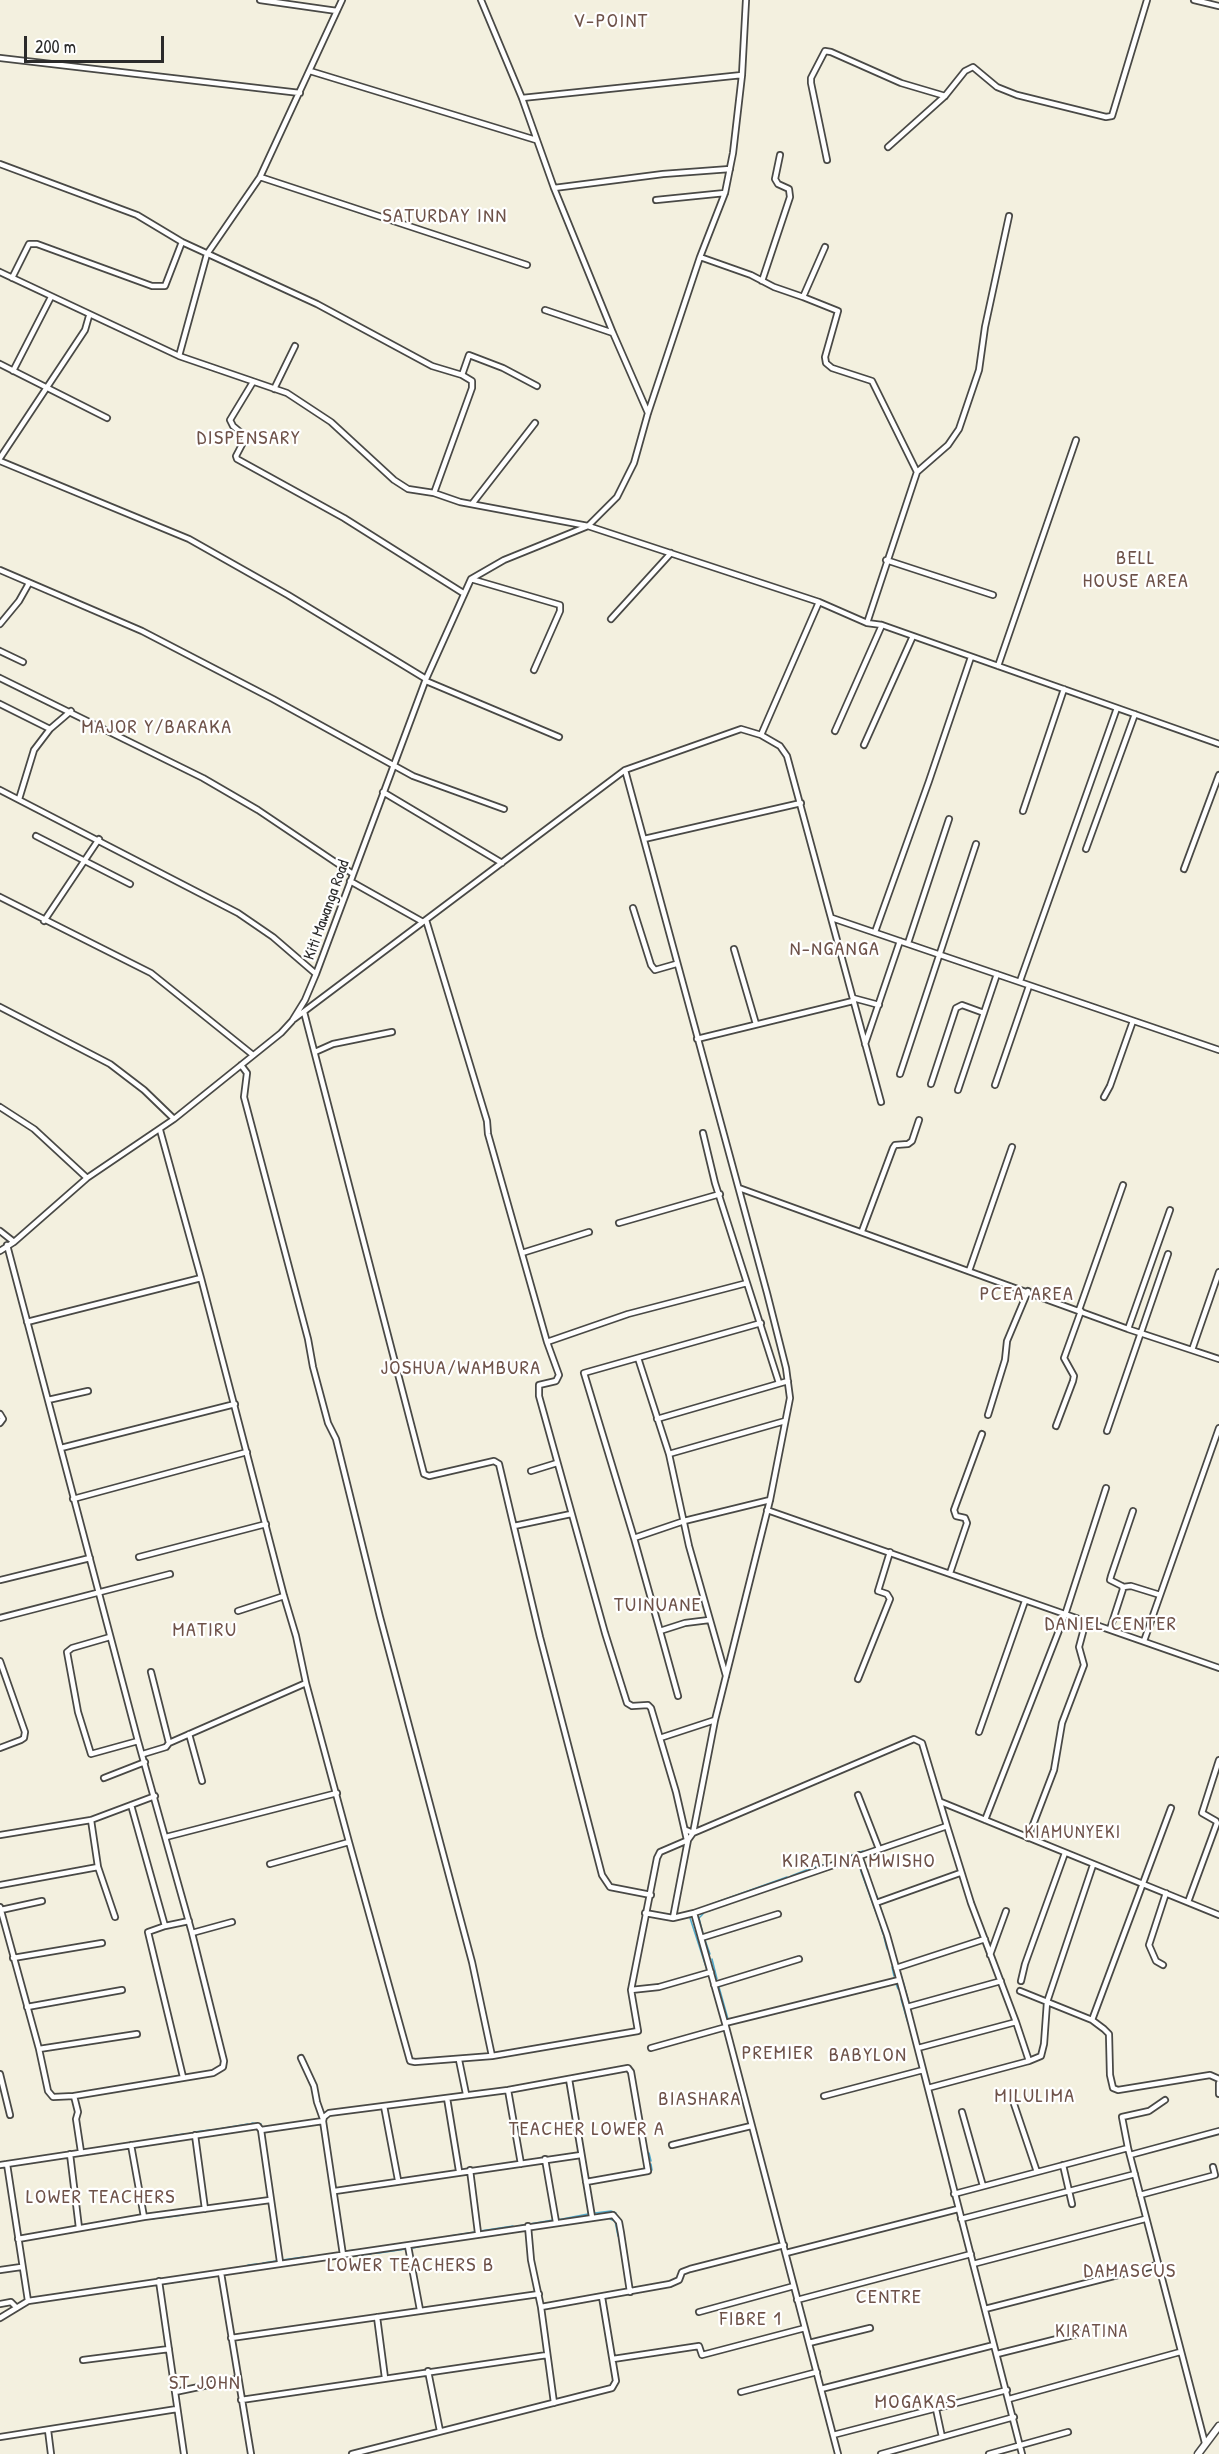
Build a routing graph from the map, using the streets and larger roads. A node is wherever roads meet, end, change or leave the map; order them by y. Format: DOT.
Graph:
graph roads {
  1 [pos="260,0"];
  2 [pos="342,0"];
  3 [pos="481,0"];
  4 [pos="746,0"];
  5 [pos="1147,0"];
  6 [pos="1194,0"];
  7 [pos="1219,6"];
  8 [pos="337,11"];
  9 [pos="0,58"];
  10 [pos="310,71"];
  11 [pos="742,75"];
  12 [pos="300,93"];
  13 [pos="945,96"];
  14 [pos="522,98"];
  15 [pos="536,140"];
  16 [pos="888,147"];
  17 [pos="780,155"];
  18 [pos="827,160"];
  19 [pos="0,164"];
  20 [pos="730,169"];
  21 [pos="260,177"];
  22 [pos="554,188"];
  23 [pos="725,193"];
  24 [pos="656,200"];
  25 [pos="1009,216"];
  26 [pos="182,242"];
  27 [pos="825,247"];
  28 [pos="207,254"];
  29 [pos="700,257"];
  30 [pos="527,265"];
  31 [pos="0,272"];
  32 [pos="12,278"];
  33 [pos="762,281"];
  34 [pos="51,297"];
  35 [pos="803,297"];
  36 [pos="544,310"];
  37 [pos="90,315"];
  38 [pos="613,333"];
  39 [pos="295,346"];
  40 [pos="179,356"];
  41 [pos="0,364"];
  42 [pos="13,371"];
  43 [pos="462,375"];
  44 [pos="253,382"];
  45 [pos="537,386"];
  46 [pos="46,387"];
  47 [pos="274,389"];
  48 [pos="648,413"];
  49 [pos="107,418"];
  50 [pos="535,423"];
  51 [pos="1077,440"];
  52 [pos="0,460"];
  53 [pos="917,472"];
  54 [pos="434,494"];
  55 [pos="472,504"];
  56 [pos="588,526"];
  57 [pos="671,553"];
  58 [pos="886,560"];
  59 [pos="0,570"];
  60 [pos="471,579"];
  61 [pos="28,582"];
  62 [pos="463,593"];
  63 [pos="993,595"];
  64 [pos="819,602"];
  65 [pos="610,619"];
  66 [pos="867,623"];
  67 [pos="0,624"];
  68 [pos="882,625"];
  69 [pos="913,636"];
  70 [pos="1,653"];
  71 [pos="971,657"];
  72 [pos="23,662"];
  73 [pos="998,666"];
  74 [pos="534,670"];
  75 [pos="0,678"];
  76 [pos="426,680"];
  77 [pos="1064,689"];
  78 [pos="0,704"];
  79 [pos="1117,708"];
  80 [pos="71,711"];
  81 [pos="1135,714"];
  82 [pos="50,729"];
  83 [pos="835,731"];
  84 [pos="761,735"];
  85 [pos="559,737"];
  86 [pos="1219,744"];
  87 [pos="864,745"];
  88 [pos="393,766"];
  89 [pos="625,770"];
  90 [pos="1219,775"];
  91 [pos="0,790"];
  92 [pos="383,792"];
  93 [pos="19,799"];
  94 [pos="801,803"];
  95 [pos="504,809"];
  96 [pos="1023,811"];
  97 [pos="949,819"];
  98 [pos="36,836"];
  99 [pos="99,839"];
  100 [pos="644,839"];
  101 [pos="976,844"];
  102 [pos="1086,849"];
  103 [pos="85,859"];
  104 [pos="502,863"];
  105 [pos="1184,869"];
  106 [pos="353,874"];
  107 [pos="350,881"];
  108 [pos="130,884"];
  109 [pos="0,897"];
  110 [pos="633,908"];
  111 [pos="832,918"];
  112 [pos="44,921"];
  113 [pos="424,921"];
  114 [pos="875,932"];
  115 [pos="900,941"];
  116 [pos="908,943"];
  117 [pos="734,949"];
  118 [pos="939,955"];
  119 [pos="676,964"];
  120 [pos="316,974"];
  121 [pos="997,974"];
  122 [pos="1020,981"];
  123 [pos="1029,986"];
  124 [pos="853,1000"];
  125 [pos="879,1005"];
  126 [pos="0,1007"];
  127 [pos="304,1012"];
  128 [pos="984,1013"];
  129 [pos="292,1021"];
  130 [pos="1133,1021"];
  131 [pos="756,1024"];
  132 [pos="392,1032"];
  133 [pos="697,1039"];
  134 [pos="865,1044"];
  135 [pos="1219,1050"];
  136 [pos="315,1052"];
  137 [pos="253,1055"];
  138 [pos="242,1065"];
  139 [pos="900,1074"];
  140 [pos="931,1084"];
  141 [pos="995,1085"];
  142 [pos="958,1090"];
  143 [pos="1104,1097"];
  144 [pos="881,1102"];
  145 [pos="0,1107"];
  146 [pos="174,1119"];
  147 [pos="919,1120"];
  148 [pos="160,1130"];
  149 [pos="703,1133"];
  150 [pos="1012,1146"];
  151 [pos="87,1178"];
  152 [pos="1123,1185"];
  153 [pos="739,1188"];
  154 [pos="720,1194"];
  155 [pos="1170,1210"];
  156 [pos="619,1223"];
  157 [pos="862,1231"];
  158 [pos="0,1232"];
  159 [pos="589,1232"];
  160 [pos="14,1242"];
  161 [pos="7,1245"];
  162 [pos="0,1251"];
  163 [pos="522,1252"];
  164 [pos="1168,1254"];
  165 [pos="969,1270"];
  166 [pos="1219,1272"];
  167 [pos="201,1278"];
  168 [pos="747,1283"];
  169 [pos="1028,1291"];
  170 [pos="1080,1310"];
  171 [pos="27,1322"];
  172 [pos="761,1323"];
  173 [pos="1128,1329"];
  174 [pos="1142,1332"];
  175 [pos="547,1342"];
  176 [pos="1192,1350"];
  177 [pos="638,1358"];
  178 [pos="1219,1359"];
  179 [pos="789,1381"];
  180 [pos="779,1383"];
  181 [pos="88,1391"];
  182 [pos="48,1400"];
  183 [pos="235,1404"];
  184 [pos="0,1414"];
  185 [pos="988,1415"];
  186 [pos="657,1419"];
  187 [pos="785,1421"];
  188 [pos="0,1423"];
  189 [pos="1056,1426"];
  190 [pos="1219,1428"];
  191 [pos="1107,1431"];
  192 [pos="982,1434"];
  193 [pos="61,1448"];
  194 [pos="247,1452"];
  195 [pos="669,1455"];
  196 [pos="557,1463"];
  197 [pos="531,1471"];
  198 [pos="1106,1488"];
  199 [pos="73,1499"];
  200 [pos="770,1500"];
  201 [pos="767,1510"];
  202 [pos="1133,1511"];
  203 [pos="571,1514"];
  204 [pos="684,1521"];
  205 [pos="266,1524"];
  206 [pos="514,1526"];
  207 [pos="634,1538"];
  208 [pos="890,1552"];
  209 [pos="139,1557"];
  210 [pos="90,1558"];
  211 [pos="950,1573"];
  212 [pos="170,1574"];
  213 [pos="0,1581"];
  214 [pos="1123,1587"];
  215 [pos="100,1594"];
  216 [pos="1160,1595"];
  217 [pos="284,1596"];
  218 [pos="1025,1601"];
  219 [pos="238,1611"];
  220 [pos="1065,1615"];
  221 [pos="0,1618"];
  222 [pos="709,1620"];
  223 [pos="1086,1621"];
  224 [pos="1110,1629"];
  225 [pos="660,1631"];
  226 [pos="110,1637"];
  227 [pos="1144,1641"];
  228 [pos="0,1661"];
  229 [pos="1219,1668"];
  230 [pos="151,1672"];
  231 [pos="726,1678"];
  232 [pos="858,1679"];
  233 [pos="306,1683"];
  234 [pos="678,1696"];
  235 [pos="715,1720"];
  236 [pos="979,1732"];
  237 [pos="189,1734"];
  238 [pos="660,1738"];
  239 [pos="138,1741"];
  240 [pos="169,1743"];
  241 [pos="0,1748"];
  242 [pos="143,1755"];
  243 [pos="1219,1760"];
  244 [pos="145,1762"];
  245 [pos="104,1778"];
  246 [pos="202,1781"];
  247 [pos="337,1793"];
  248 [pos="858,1795"];
  249 [pos="155,1796"];
  250 [pos="941,1802"];
  251 [pos="131,1805"];
  252 [pos="1171,1808"];
  253 [pos="91,1820"];
  254 [pos="985,1820"];
  255 [pos="947,1826"];
  256 [pos="686,1830"];
  257 [pos="693,1833"];
  258 [pos="0,1836"];
  259 [pos="166,1837"];
  260 [pos="1028,1838"];
  261 [pos="688,1840"];
  262 [pos="349,1842"];
  263 [pos="879,1850"];
  264 [pos="1065,1853"];
  265 [pos="859,1855"];
  266 [pos="270,1864"];
  267 [pos="1093,1865"];
  268 [pos="98,1867"];
  269 [pos="960,1873"];
  270 [pos="1142,1883"];
  271 [pos="0,1885"];
  272 [pos="1166,1893"];
  273 [pos="651,1895"];
  274 [pos="42,1901"];
  275 [pos="1188,1902"];
  276 [pos="876,1903"];
  277 [pos="1,1908"];
  278 [pos="1006,1911"];
  279 [pos="645,1913"];
  280 [pos="694,1913"];
  281 [pos="778,1914"];
  282 [pos="1219,1915"];
  283 [pos="115,1917"];
  284 [pos="673,1918"];
  285 [pos="189,1922"];
  286 [pos="232,1922"];
  287 [pos="165,1926"];
  288 [pos="192,1933"];
  289 [pos="701,1938"];
  290 [pos="985,1939"];
  291 [pos="102,1943"];
  292 [pos="990,1955"];
  293 [pos="13,1958"];
  294 [pos="799,1959"];
  295 [pos="1163,1965"];
  296 [pos="896,1968"];
  297 [pos="711,1972"];
  298 [pos="899,1980"];
  299 [pos="1000,1981"];
  300 [pos="1021,1981"];
  301 [pos="714,1985"];
  302 [pos="122,1990"];
  303 [pos="631,1990"];
  304 [pos="1020,1991"];
  305 [pos="1047,2002"];
  306 [pos="27,2007"];
  307 [pos="908,2007"];
  308 [pos="1092,2020"];
  309 [pos="1016,2022"];
  310 [pos="726,2025"];
  311 [pos="136,2034"];
  312 [pos="651,2048"];
  313 [pos="918,2048"];
  314 [pos="39,2049"];
  315 [pos="492,2056"];
  316 [pos="301,2058"];
  317 [pos="459,2060"];
  318 [pos="1029,2061"];
  319 [pos="923,2070"];
  320 [pos="0,2074"];
  321 [pos="183,2078"];
  322 [pos="569,2079"];
  323 [pos="1219,2079"];
  324 [pos="1219,2084"];
  325 [pos="928,2088"];
  326 [pos="508,2090"];
  327 [pos="466,2094"];
  328 [pos="1219,2094"];
  329 [pos="74,2096"];
  330 [pos="824,2096"];
  331 [pos="447,2098"];
  332 [pos="1012,2098"];
  333 [pos="1165,2100"];
  334 [pos="384,2106"];
  335 [pos="962,2112"];
  336 [pos="10,2115"];
  337 [pos="323,2120"];
  338 [pos="751,2126"];
  339 [pos="261,2130"];
  340 [pos="1219,2131"];
  341 [pos="195,2135"];
  342 [pos="131,2145"];
  343 [pos="672,2145"];
  344 [pos="1128,2148"];
  345 [pos="81,2152"];
  346 [pos="70,2154"];
  347 [pos="1130,2154"];
  348 [pos="581,2155"];
  349 [pos="545,2159"];
  350 [pos="7,2164"];
  351 [pos="521,2164"];
  352 [pos="0,2165"];
  353 [pos="1063,2165"];
  354 [pos="1213,2167"];
  355 [pos="470,2170"];
  356 [pos="459,2171"];
  357 [pos="1037,2172"];
  358 [pos="1135,2174"];
  359 [pos="398,2180"];
  360 [pos="586,2182"];
  361 [pos="984,2186"];
  362 [pos="335,2191"];
  363 [pos="1070,2191"];
  364 [pos="954,2194"];
  365 [pos="1140,2195"];
  366 [pos="270,2200"];
  367 [pos="1072,2204"];
  368 [pos="205,2209"];
  369 [pos="958,2209"];
  370 [pos="144,2217"];
  371 [pos="592,2217"];
  372 [pos="961,2219"];
  373 [pos="1145,2219"];
  374 [pos="556,2222"];
  375 [pos="528,2226"];
  376 [pos="79,2228"];
  377 [pos="478,2233"];
  378 [pos="18,2239"];
  379 [pos="784,2245"];
  380 [pos="408,2246"];
  381 [pos="786,2253"];
  382 [pos="970,2254"];
  383 [pos="343,2255"];
  384 [pos="280,2262"];
  385 [pos="973,2264"];
  386 [pos="1157,2265"];
  387 [pos="21,2267"];
  388 [pos="0,2270"];
  389 [pos="221,2273"];
  390 [pos="159,2281"];
  391 [pos="794,2286"];
  392 [pos="630,2292"];
  393 [pos="539,2294"];
  394 [pos="602,2297"];
  395 [pos="797,2300"];
  396 [pos="28,2301"];
  397 [pos="0,2304"];
  398 [pos="16,2307"];
  399 [pos="542,2307"];
  400 [pos="985,2309"];
  401 [pos="420,2310"];
  402 [pos="699,2312"];
  403 [pos="377,2317"];
  404 [pos="0,2318"];
  405 [pos="806,2328"];
  406 [pos="870,2328"];
  407 [pos="1081,2333"];
  408 [pos="231,2338"];
  409 [pos="809,2343"];
  410 [pos="994,2344"];
  411 [pos="169,2349"];
  412 [pos="1180,2352"];
  413 [pos="997,2354"];
  414 [pos="547,2355"];
  415 [pos="613,2359"];
  416 [pos="83,2360"];
  417 [pos="428,2371"];
  418 [pos="817,2372"];
  419 [pos="385,2378"];
  420 [pos="237,2379"];
  421 [pos="821,2389"];
  422 [pos="1006,2391"];
  423 [pos="176,2392"];
  424 [pos="741,2392"];
  425 [pos="1010,2399"];
  426 [pos="242,2400"];
  427 [pos="554,2403"];
  428 [pos="177,2409"];
  429 [pos="936,2409"];
  430 [pos="1014,2417"];
  431 [pos="1219,2426"];
  432 [pos="48,2430"];
  433 [pos="440,2431"];
  434 [pos="1068,2432"];
  435 [pos="833,2435"];
  436 [pos="0,2437"];
  437 [pos="942,2438"];
  438 [pos="1205,2443"];
  439 [pos="1020,2446"];
  440 [pos="51,2454"];
  441 [pos="184,2454"];
  442 [pos="251,2454"];
  443 [pos="352,2454"];
  444 [pos="838,2454"];
  445 [pos="881,2454"];
  446 [pos="989,2454"];
  447 [pos="1022,2454"];
  448 [pos="1198,2454"];
  1 -- 8 [label="street"];
  2 -- 8 [label="street"];
  3 -- 14 [label="street"];
  4 -- 11 [label="street"];
  5 -- 13 [label="street"];
  6 -- 7 [label="street"];
  8 -- 10 [label="street"];
  9 -- 12 [label="street"];
  10 -- 12 [label="street"];
  10 -- 15 [label="street"];
  11 -- 14 [label="street"];
  11 -- 20 [label="street"];
  12 -- 21 [label="street"];
  13 -- 16 [label="street"];
  13 -- 18 [label="street"];
  14 -- 15 [label="street"];
  15 -- 22 [label="street"];
  17 -- 33 [label="street"];
  19 -- 26 [label="street"];
  20 -- 22 [label="street"];
  20 -- 23 [label="street"];
  21 -- 28 [label="street"];
  21 -- 30 [label="street"];
  22 -- 38 [label="street"];
  23 -- 24 [label="street"];
  23 -- 29 [label="street"];
  25 -- 53 [label="street"];
  26 -- 28 [label="street"];
  26 -- 32 [label="street"];
  27 -- 35 [label="street"];
  28 -- 40 [label="street"];
  28 -- 43 [label="street"];
  29 -- 33 [label="street"];
  29 -- 48 [label="street"];
  31 -- 32 [label="street"];
  32 -- 34 [label="street"];
  33 -- 35 [label="street"];
  34 -- 37 [label="street"];
  34 -- 42 [label="street"];
  35 -- 53 [label="street"];
  36 -- 38 [label="street"];
  37 -- 40 [label="street"];
  37 -- 46 [label="street"];
  38 -- 48 [label="street"];
  39 -- 47 [label="street"];
  40 -- 44 [label="street"];
  41 -- 42 [label="street"];
  42 -- 46 [label="street"];
  43 -- 45 [label="street"];
  43 -- 54 [label="street"];
  44 -- 47 [label="street"];
  44 -- 62 [label="street"];
  46 -- 49 [label="street"];
  46 -- 52 [label="street"];
  47 -- 54 [label="street"];
  48 -- 56 [label="street"];
  50 -- 55 [label="street"];
  51 -- 73 [label="street"];
  52 -- 76 [label="street"];
  53 -- 58 [label="street"];
  54 -- 55 [label="street"];
  55 -- 56 [label="street"];
  56 -- 57 [label="street"];
  56 -- 60 [label="street"];
  57 -- 64 [label="street"];
  57 -- 65 [label="street"];
  58 -- 63 [label="street"];
  58 -- 66 [label="street"];
  59 -- 61 [label="street"];
  60 -- 62 [label="street, Kiti Mawanga Road"];
  60 -- 74 [label="street"];
  61 -- 67 [label="street"];
  61 -- 88 [label="street"];
  62 -- 76 [label="street, Kiti Mawanga Road"];
  64 -- 66 [label="street"];
  64 -- 84 [label="street"];
  66 -- 68 [label="street"];
  68 -- 69 [label="street"];
  68 -- 83 [label="street"];
  69 -- 71 [label="street"];
  69 -- 87 [label="street"];
  70 -- 72 [label="street"];
  71 -- 73 [label="street"];
  71 -- 114 [label="street"];
  73 -- 77 [label="street"];
  75 -- 80 [label="street"];
  76 -- 85 [label="street"];
  76 -- 88 [label="street, Kiti Mawanga Road"];
  77 -- 79 [label="street"];
  77 -- 96 [label="street"];
  78 -- 82 [label="street"];
  79 -- 81 [label="street"];
  79 -- 122 [label="street"];
  80 -- 82 [label="street"];
  80 -- 106 [label="street"];
  81 -- 86 [label="street"];
  81 -- 102 [label="street"];
  82 -- 93 [label="street"];
  84 -- 89 [label="street"];
  84 -- 94 [label="street"];
  88 -- 92 [label="street, Kiti Mawanga Road"];
  88 -- 95 [label="street"];
  89 -- 100 [label="street"];
  89 -- 104 [label="street"];
  90 -- 105 [label="street"];
  91 -- 93 [label="street"];
  92 -- 104 [label="street"];
  92 -- 106 [label="street, Kiti Mawanga Road"];
  93 -- 99 [label="street"];
  94 -- 100 [label="street"];
  94 -- 111 [label="street"];
  97 -- 116 [label="street"];
  98 -- 103 [label="street"];
  99 -- 103 [label="street"];
  99 -- 120 [label="street"];
  100 -- 119 [label="street"];
  101 -- 118 [label="street"];
  103 -- 108 [label="street"];
  103 -- 112 [label="street"];
  104 -- 113 [label="street"];
  106 -- 107 [label="street, Kiti Mawanga Road"];
  107 -- 113 [label="street"];
  107 -- 120 [label="street, Kiti Mawanga Road"];
  109 -- 112 [label="street"];
  110 -- 119 [label="street"];
  111 -- 114 [label="street"];
  111 -- 124 [label="street"];
  112 -- 137 [label="street"];
  113 -- 127 [label="street"];
  113 -- 163 [label="street"];
  114 -- 115 [label="street"];
  115 -- 116 [label="street"];
  115 -- 125 [label="street"];
  116 -- 118 [label="street"];
  117 -- 131 [label="street"];
  118 -- 121 [label="street"];
  118 -- 139 [label="street"];
  119 -- 133 [label="street"];
  120 -- 129 [label="street, Kiti Mawanga Road"];
  121 -- 122 [label="street"];
  121 -- 128 [label="street"];
  122 -- 123 [label="street"];
  123 -- 130 [label="street"];
  123 -- 141 [label="street"];
  124 -- 125 [label="street"];
  124 -- 131 [label="street"];
  124 -- 134 [label="street"];
  125 -- 134 [label="street"];
  126 -- 146 [label="street"];
  127 -- 129 [label="street"];
  127 -- 136 [label="street"];
  128 -- 140 [label="street"];
  128 -- 142 [label="street"];
  129 -- 137 [label="street, Kiti Mawanga Road"];
  130 -- 135 [label="street"];
  130 -- 143 [label="street"];
  131 -- 133 [label="street"];
  132 -- 136 [label="street"];
  133 -- 153 [label="street"];
  134 -- 144 [label="street"];
  136 -- 206 [label="street"];
  137 -- 138 [label="street, Kiti Mawanga Road"];
  138 -- 146 [label="street, Kiti Mawanga Road"];
  138 -- 315 [label="street"];
  145 -- 151 [label="street"];
  146 -- 148 [label="street, Kiti Mawanga Road"];
  147 -- 157 [label="street"];
  148 -- 151 [label="street, Kiti Mawanga Road"];
  148 -- 167 [label="street"];
  149 -- 154 [label="street"];
  150 -- 165 [label="street"];
  151 -- 160 [label="street, Kiti Mawanga Road"];
  152 -- 170 [label="street"];
  153 -- 157 [label="street"];
  153 -- 179 [label="street"];
  154 -- 156 [label="street"];
  154 -- 168 [label="street"];
  155 -- 173 [label="street"];
  157 -- 165 [label="street"];
  158 -- 160 [label="street"];
  159 -- 163 [label="street"];
  160 -- 161 [label="street, Kiti Mawanga Road"];
  161 -- 162 [label="street, Kiti Mawanga Road"];
  161 -- 171 [label="street"];
  163 -- 175 [label="street"];
  164 -- 174 [label="street"];
  165 -- 169 [label="street"];
  166 -- 176 [label="street"];
  167 -- 171 [label="street"];
  167 -- 183 [label="street"];
  168 -- 172 [label="street"];
  168 -- 175 [label="street"];
  169 -- 170 [label="street"];
  169 -- 185 [label="street"];
  170 -- 173 [label="street"];
  170 -- 189 [label="street"];
  171 -- 182 [label="street"];
  172 -- 177 [label="street"];
  172 -- 180 [label="street"];
  173 -- 174 [label="street"];
  174 -- 176 [label="street"];
  174 -- 191 [label="street"];
  175 -- 196 [label="street"];
  176 -- 178 [label="street"];
  177 -- 186 [label="street"];
  177 -- 207 [label="street"];
  179 -- 180 [label="street"];
  179 -- 187 [label="street"];
  180 -- 186 [label="street"];
  181 -- 182 [label="street"];
  182 -- 193 [label="street"];
  183 -- 193 [label="street"];
  183 -- 194 [label="street"];
  184 -- 188 [label="street"];
  186 -- 195 [label="street"];
  187 -- 195 [label="street"];
  187 -- 200 [label="street"];
  190 -- 216 [label="street"];
  192 -- 211 [label="street"];
  193 -- 199 [label="street"];
  194 -- 199 [label="street"];
  194 -- 205 [label="street"];
  195 -- 204 [label="street"];
  196 -- 197 [label="street"];
  196 -- 203 [label="street"];
  198 -- 220 [label="street"];
  199 -- 210 [label="street"];
  200 -- 201 [label="street"];
  200 -- 204 [label="street"];
  201 -- 208 [label="street"];
  201 -- 231 [label="street"];
  202 -- 214 [label="street"];
  203 -- 206 [label="street"];
  203 -- 238 [label="street"];
  204 -- 207 [label="street"];
  204 -- 222 [label="street"];
  205 -- 209 [label="street"];
  205 -- 217 [label="street"];
  206 -- 273 [label="street"];
  207 -- 225 [label="street"];
  208 -- 211 [label="street"];
  208 -- 232 [label="street"];
  210 -- 213 [label="street"];
  210 -- 215 [label="street"];
  211 -- 218 [label="street"];
  212 -- 215 [label="street"];
  214 -- 216 [label="street"];
  214 -- 224 [label="street"];
  215 -- 221 [label="street"];
  215 -- 226 [label="street"];
  216 -- 227 [label="street"];
  217 -- 219 [label="street"];
  217 -- 233 [label="street"];
  218 -- 220 [label="street"];
  218 -- 236 [label="street"];
  220 -- 223 [label="street"];
  220 -- 254 [label="street"];
  222 -- 225 [label="street"];
  222 -- 231 [label="street"];
  223 -- 224 [label="street"];
  223 -- 260 [label="street"];
  224 -- 227 [label="street"];
  225 -- 234 [label="street"];
  226 -- 239 [label="street"];
  226 -- 239 [label="street"];
  227 -- 229 [label="street"];
  228 -- 241 [label="street"];
  230 -- 240 [label="street"];
  231 -- 235 [label="street"];
  233 -- 237 [label="street"];
  233 -- 247 [label="street"];
  235 -- 238 [label="street"];
  235 -- 257 [label="street"];
  237 -- 240 [label="street"];
  237 -- 246 [label="street"];
  238 -- 256 [label="street"];
  239 -- 242 [label="street"];
  240 -- 242 [label="street"];
  242 -- 244 [label="street"];
  243 -- 275 [label="street"];
  244 -- 245 [label="street"];
  244 -- 249 [label="street"];
  247 -- 259 [label="street"];
  247 -- 262 [label="street"];
  248 -- 263 [label="street"];
  249 -- 251 [label="street"];
  249 -- 259 [label="street"];
  250 -- 254 [label="street"];
  250 -- 255 [label="street"];
  250 -- 257 [label="street"];
  251 -- 253 [label="street"];
  251 -- 287 [label="street"];
  252 -- 270 [label="street"];
  253 -- 258 [label="street"];
  253 -- 268 [label="street"];
  254 -- 260 [label="street"];
  255 -- 263 [label="street"];
  255 -- 269 [label="street"];
  256 -- 257 [label="street"];
  256 -- 261 [label="street"];
  257 -- 261 [label="street"];
  259 -- 285 [label="street"];
  260 -- 264 [label="street"];
  261 -- 273 [label="street"];
  261 -- 284 [label="street"];
  262 -- 266 [label="street"];
  262 -- 317 [label="street"];
  263 -- 265 [label="street"];
  264 -- 267 [label="street"];
  264 -- 300 [label="street"];
  265 -- 276 [label="street"];
  265 -- 280 [label="street"];
  267 -- 270 [label="street"];
  267 -- 305 [label="street"];
  268 -- 271 [label="street"];
  268 -- 283 [label="street"];
  269 -- 276 [label="street"];
  269 -- 290 [label="street"];
  270 -- 272 [label="street"];
  270 -- 308 [label="street"];
  272 -- 275 [label="street"];
  272 -- 295 [label="street"];
  273 -- 279 [label="street"];
  274 -- 277 [label="street"];
  275 -- 282 [label="street"];
  276 -- 296 [label="street"];
  277 -- 293 [label="street"];
  278 -- 292 [label="street"];
  279 -- 284 [label="street"];
  279 -- 303 [label="street"];
  280 -- 284 [label="street"];
  280 -- 289 [label="street"];
  281 -- 289 [label="street"];
  285 -- 287 [label="street"];
  285 -- 288 [label="street"];
  286 -- 288 [label="street"];
  287 -- 321 [label="street"];
  288 -- 321 [label="street"];
  289 -- 297 [label="street"];
  290 -- 292 [label="street"];
  290 -- 296 [label="street"];
  291 -- 293 [label="street"];
  292 -- 299 [label="street"];
  293 -- 306 [label="street"];
  294 -- 301 [label="street"];
  296 -- 298 [label="street"];
  297 -- 301 [label="street"];
  297 -- 303 [label="street"];
  298 -- 307 [label="street"];
  298 -- 310 [label="street"];
  299 -- 307 [label="street"];
  299 -- 309 [label="street"];
  301 -- 310 [label="street"];
  302 -- 306 [label="street"];
  303 -- 315 [label="street"];
  304 -- 305 [label="street"];
  305 -- 308 [label="street"];
  305 -- 318 [label="street"];
  306 -- 314 [label="street"];
  307 -- 313 [label="street"];
  308 -- 323 [label="street"];
  309 -- 313 [label="street"];
  309 -- 318 [label="street"];
  310 -- 312 [label="street"];
  310 -- 338 [label="street"];
  311 -- 314 [label="street"];
  313 -- 319 [label="street"];
  314 -- 329 [label="street"];
  315 -- 317 [label="street"];
  316 -- 337 [label="street"];
  317 -- 327 [label="street"];
  318 -- 325 [label="street"];
  319 -- 325 [label="street"];
  319 -- 330 [label="street"];
  320 -- 336 [label="street"];
  321 -- 329 [label="street"];
  322 -- 326 [label="street"];
  322 -- 348 [label="street"];
  322 -- 360 [label="street"];
  324 -- 328 [label="street"];
  325 -- 364 [label="street"];
  326 -- 327 [label="street"];
  326 -- 351 [label="street"];
  327 -- 331 [label="street"];
  329 -- 345 [label="street"];
  331 -- 334 [label="street"];
  331 -- 356 [label="street"];
  332 -- 357 [label="street"];
  333 -- 344 [label="street"];
  334 -- 337 [label="street"];
  334 -- 359 [label="street"];
  335 -- 361 [label="street"];
  337 -- 339 [label="street"];
  337 -- 362 [label="street"];
  338 -- 343 [label="street"];
  338 -- 379 [label="street"];
  339 -- 341 [label="street"];
  339 -- 366 [label="street"];
  340 -- 347 [label="street"];
  341 -- 342 [label="street"];
  341 -- 368 [label="street"];
  342 -- 345 [label="street"];
  342 -- 370 [label="street"];
  344 -- 347 [label="street"];
  344 -- 353 [label="street"];
  345 -- 346 [label="street"];
  346 -- 350 [label="street"];
  346 -- 376 [label="street"];
  347 -- 358 [label="street"];
  348 -- 349 [label="street"];
  348 -- 360 [label="street"];
  349 -- 351 [label="street"];
  349 -- 374 [label="street"];
  350 -- 352 [label="street"];
  350 -- 378 [label="street"];
  351 -- 355 [label="street"];
  353 -- 357 [label="street"];
  353 -- 363 [label="street"];
  354 -- 365 [label="street"];
  355 -- 356 [label="street"];
  355 -- 377 [label="street"];
  356 -- 359 [label="street"];
  357 -- 361 [label="street"];
  358 -- 363 [label="street"];
  358 -- 365 [label="street"];
  359 -- 362 [label="street"];
  360 -- 371 [label="street"];
  361 -- 364 [label="street"];
  362 -- 383 [label="street"];
  363 -- 367 [label="street"];
  363 -- 372 [label="street"];
  364 -- 369 [label="street"];
  365 -- 373 [label="street"];
  366 -- 368 [label="street"];
  366 -- 384 [label="street"];
  368 -- 370 [label="street"];
  369 -- 372 [label="street"];
  369 -- 381 [label="street"];
  370 -- 376 [label="street"];
  371 -- 374 [label="street"];
  371 -- 392 [label="street"];
  372 -- 382 [label="street"];
  373 -- 385 [label="street"];
  373 -- 386 [label="street"];
  374 -- 375 [label="street"];
  375 -- 377 [label="street"];
  375 -- 393 [label="street"];
  376 -- 378 [label="street"];
  377 -- 380 [label="street"];
  378 -- 387 [label="street"];
  379 -- 381 [label="street"];
  379 -- 392 [label="street"];
  380 -- 383 [label="street"];
  380 -- 401 [label="street"];
  381 -- 391 [label="street"];
  382 -- 385 [label="street"];
  382 -- 395 [label="street"];
  383 -- 384 [label="street"];
  384 -- 389 [label="street"];
  385 -- 400 [label="street"];
  386 -- 400 [label="street"];
  386 -- 412 [label="street"];
  387 -- 388 [label="street"];
  387 -- 396 [label="street"];
  389 -- 390 [label="street"];
  389 -- 408 [label="street"];
  390 -- 396 [label="street"];
  390 -- 411 [label="street"];
  391 -- 395 [label="street"];
  391 -- 402 [label="street"];
  392 -- 394 [label="street"];
  393 -- 399 [label="street"];
  393 -- 401 [label="street"];
  394 -- 399 [label="street"];
  394 -- 415 [label="street"];
  395 -- 405 [label="street"];
  396 -- 398 [label="street"];
  397 -- 398 [label="street"];
  398 -- 404 [label="street"];
  399 -- 414 [label="street"];
  400 -- 410 [label="street"];
  401 -- 403 [label="street"];
  403 -- 408 [label="street"];
  403 -- 419 [label="street"];
  405 -- 409 [label="street"];
  405 -- 415 [label="street"];
  406 -- 409 [label="street"];
  407 -- 413 [label="street"];
  408 -- 420 [label="street"];
  409 -- 418 [label="street"];
  410 -- 413 [label="street"];
  410 -- 421 [label="street"];
  411 -- 416 [label="street"];
  411 -- 423 [label="street"];
  412 -- 425 [label="street"];
  412 -- 438 [label="street"];
  413 -- 422 [label="street"];
  414 -- 417 [label="street"];
  414 -- 427 [label="street"];
  415 -- 427 [label="street"];
  417 -- 419 [label="street"];
  417 -- 433 [label="street"];
  418 -- 421 [label="street"];
  418 -- 424 [label="street"];
  419 -- 426 [label="street"];
  420 -- 423 [label="street"];
  420 -- 426 [label="street"];
  421 -- 435 [label="street"];
  422 -- 425 [label="street"];
  422 -- 429 [label="street"];
  423 -- 428 [label="street"];
  425 -- 430 [label="street"];
  426 -- 442 [label="street"];
  427 -- 433 [label="street"];
  428 -- 432 [label="street"];
  428 -- 441 [label="street"];
  429 -- 435 [label="street"];
  429 -- 437 [label="street"];
  430 -- 437 [label="street"];
  430 -- 439 [label="street"];
  431 -- 438 [label="street"];
  432 -- 436 [label="street"];
  432 -- 440 [label="street"];
  433 -- 443 [label="street"];
  434 -- 439 [label="street"];
  435 -- 444 [label="street"];
  437 -- 445 [label="street"];
  438 -- 448 [label="street"];
  439 -- 446 [label="street"];
  439 -- 447 [label="street"];
}
